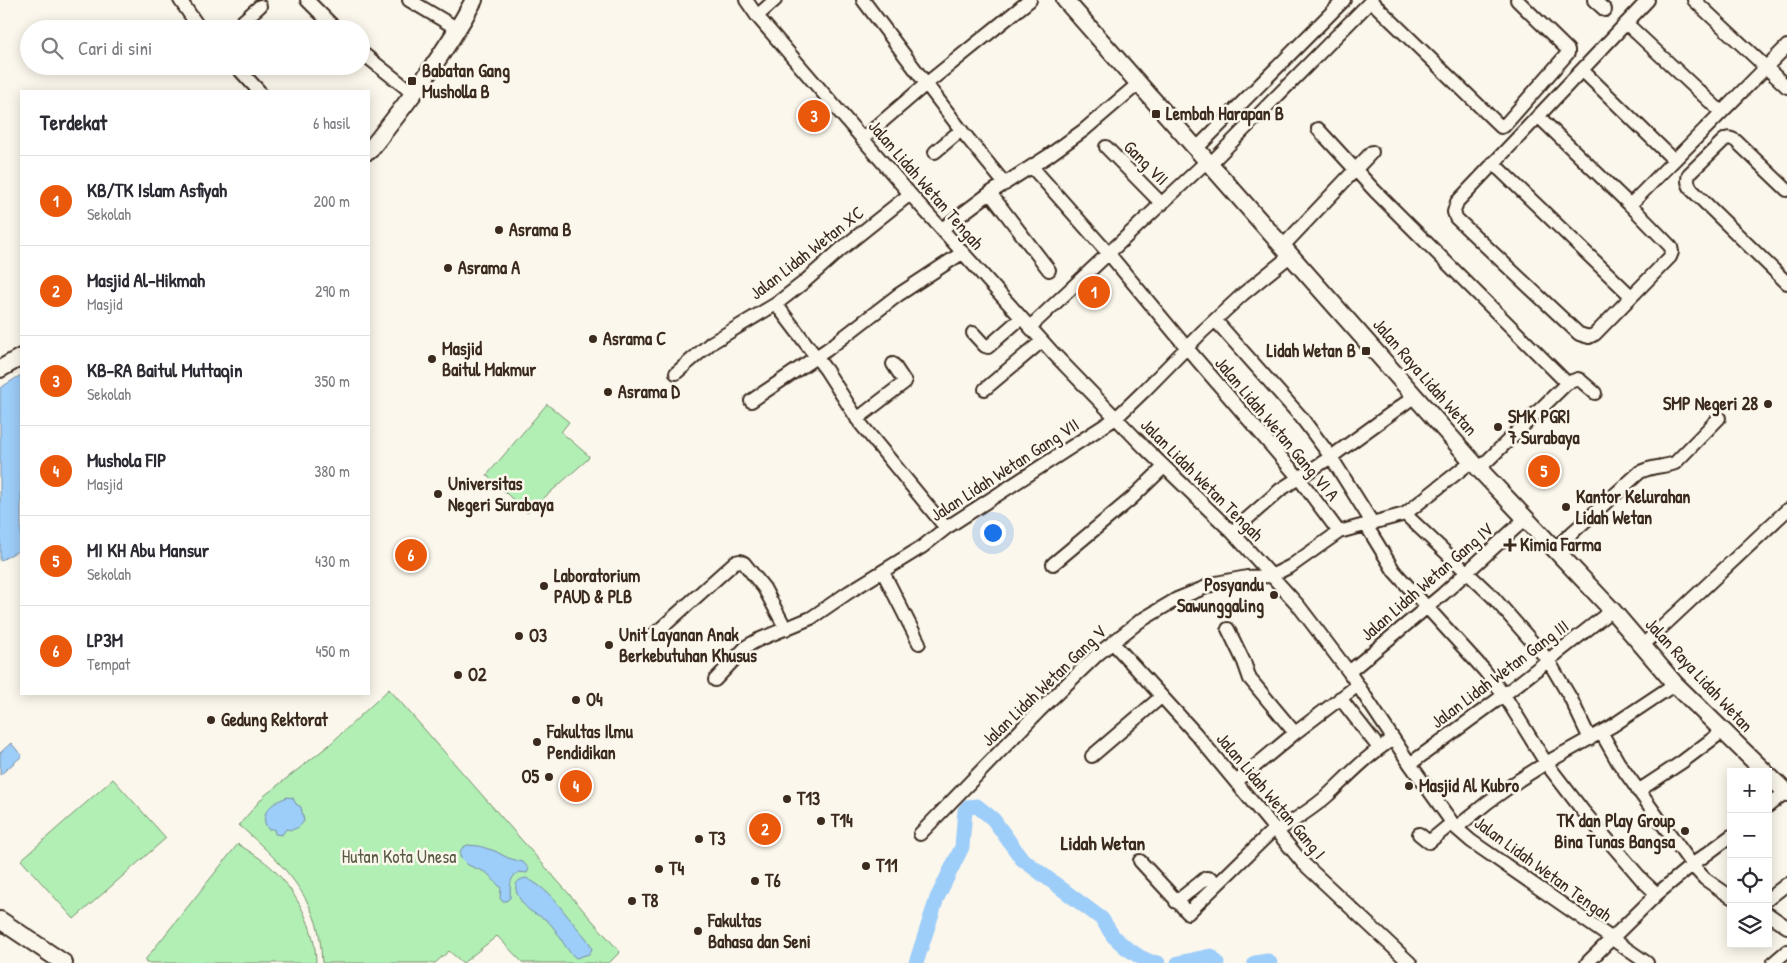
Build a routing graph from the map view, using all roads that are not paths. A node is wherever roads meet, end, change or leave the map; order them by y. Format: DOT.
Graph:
graph roads {
  1 [pos="180,0"];
  2 [pos="307,0"];
  3 [pos="409,0"];
  4 [pos="474,0"];
  5 [pos="746,0"];
  6 [pos="775,0"];
  7 [pos="863,0"];
  8 [pos="1030,0"];
  9 [pos="1065,0"];
  10 [pos="1344,0"];
  11 [pos="1372,0"];
  12 [pos="1517,0"];
  13 [pos="1594,0"];
  14 [pos="1648,0"];
  15 [pos="1694,0"];
  16 [pos="260,6"];
  17 [pos="1605,10"];
  18 [pos="757,16"];
  19 [pos="1328,16"];
  20 [pos="194,20"];
  21 [pos="244,20"];
  22 [pos="327,20"];
  23 [pos="1626,23"];
  24 [pos="1316,27"];
  25 [pos="458,29"];
  26 [pos="1343,29"];
  27 [pos="1331,41"];
  28 [pos="1787,46"];
  29 [pos="370,59"];
  30 [pos="1767,67"];
  31 [pos="1582,70"];
  32 [pos="244,75"];
  33 [pos="1139,83"];
  34 [pos="926,84"];
  35 [pos="1787,87"];
  36 [pos="258,90"];
  37 [pos="414,94"];
  38 [pos="1721,112"];
  39 [pos="1538,116"];
  40 [pos="1216,129"];
  41 [pos="1318,129"];
  42 [pos="961,130"];
  43 [pos="862,139"];
  44 [pos="1230,144"];
  45 [pos="1106,147"];
  46 [pos="370,150"];
  47 [pos="935,152"];
  48 [pos="1372,152"];
  49 [pos="1204,158"];
  50 [pos="1674,160"];
  51 [pos="1493,163"];
  52 [pos="1032,167"];
  53 [pos="1354,169"];
  54 [pos="1005,184"];
  55 [pos="1787,190"];
  56 [pos="990,193"];
  57 [pos="910,194"];
  58 [pos="1162,204"];
  59 [pos="1630,205"];
  60 [pos="942,229"];
  61 [pos="1287,250"];
  62 [pos="962,253"];
  63 [pos="1109,254"];
  64 [pos="1049,270"];
  65 [pos="1787,283"];
  66 [pos="1631,296"];
  67 [pos="776,304"];
  68 [pos="1215,320"];
  69 [pos="1026,322"];
  70 [pos="973,333"];
  71 [pos="1042,340"];
  72 [pos="1187,348"];
  73 [pos="20,357"];
  74 [pos="816,357"];
  75 [pos="893,364"];
  76 [pos="0,369"];
  77 [pos="676,373"];
  78 [pos="1567,383"];
  79 [pos="985,389"];
  80 [pos="1594,392"];
  81 [pos="1415,396"];
  82 [pos="751,402"];
  83 [pos="1116,418"];
  84 [pos="1719,418"];
  85 [pos="857,419"];
  86 [pos="1331,456"];
  87 [pos="1476,465"];
  88 [pos="1164,467"];
  89 [pos="1298,477"];
  90 [pos="1787,510"];
  91 [pos="1405,514"];
  92 [pos="1526,518"];
  93 [pos="1369,525"];
  94 [pos="946,528"];
  95 [pos="1232,532"];
  96 [pos="1339,532"];
  97 [pos="1554,549"];
  98 [pos="1053,564"];
  99 [pos="883,572"];
  100 [pos="1467,573"];
  101 [pos="1272,576"];
  102 [pos="1426,608"];
  103 [pos="1612,610"];
  104 [pos="786,629"];
  105 [pos="1228,629"];
  106 [pos="656,633"];
  107 [pos="919,643"];
  108 [pos="1113,643"];
  109 [pos="1642,646"];
  110 [pos="1548,660"];
  111 [pos="1349,672"];
  112 [pos="715,680"];
  113 [pos="1675,684"];
  114 [pos="1358,685"];
  115 [pos="1504,695"];
  116 [pos="1161,697"];
  117 [pos="1340,698"];
  118 [pos="1722,731"];
  119 [pos="1601,732"];
  120 [pos="1295,733"];
  121 [pos="1393,739"];
  122 [pos="1590,739"];
  123 [pos="1379,748"];
  124 [pos="1092,756"];
  125 [pos="1546,763"];
  126 [pos="1410,764"];
  127 [pos="1761,768"];
  128 [pos="1772,779"];
  129 [pos="1236,782"];
  130 [pos="1638,791"];
  131 [pos="1787,792"];
  132 [pos="1772,803"];
  133 [pos="1454,825"];
  134 [pos="1276,830"];
  135 [pos="920,834"];
  136 [pos="1419,834"];
  137 [pos="1727,839"];
  138 [pos="1140,861"];
  139 [pos="1692,865"];
  140 [pos="1787,884"];
  141 [pos="1657,894"];
  142 [pos="1727,894"];
  143 [pos="1772,896"];
  144 [pos="1772,917"];
  145 [pos="0,920"];
  146 [pos="1787,927"];
  147 [pos="1611,939"];
  148 [pos="1787,951"];
  149 [pos="64,963"];
  150 [pos="1410,963"];
  151 [pos="1588,963"];
  152 [pos="1646,963"];
  153 [pos="1773,963"];
  1 -- 20 [label="street"];
  2 -- 22 [label="street"];
  3 -- 25 [label="street"];
  4 -- 25 [label="main road"];
  5 -- 18 [label="street, Jalan Lidah Wetan Tengah"];
  6 -- 18 [label="street"];
  7 -- 34 [label="street"];
  8 -- 34 [label="street"];
  9 -- 33 [label="main road, Jalan Raya Lidah Wetan"];
  10 -- 19 [label="street"];
  11 -- 12 [label="street"];
  11 -- 26 [label="street"];
  13 -- 17 [label="street"];
  14 -- 23 [label="street"];
  15 -- 30 [label="street"];
  16 -- 21 [label="street"];
  18 -- 43 [label="street, Jalan Lidah Wetan Tengah"];
  19 -- 24 [label="street"];
  19 -- 26 [label="street"];
  23 -- 31 [label="street"];
  23 -- 38 [label="street"];
  24 -- 27 [label="street"];
  24 -- 40 [label="street"];
  25 -- 37 [label="main road"];
  26 -- 27 [label="street"];
  27 -- 44 [label="street"];
  28 -- 30 [label="street"];
  29 -- 37 [label="street"];
  30 -- 35 [label="street"];
  30 -- 38 [label="street"];
  31 -- 39 [label="street"];
  31 -- 50 [label="street"];
  32 -- 36 [label="street"];
  33 -- 49 [label="main road, Jalan Raya Lidah Wetan"];
  33 -- 52 [label="street"];
  34 -- 42 [label="street"];
  34 -- 43 [label="street"];
  37 -- 46 [label="main road"];
  38 -- 50 [label="street"];
  39 -- 51 [label="street"];
  39 -- 59 [label="street"];
  40 -- 44 [label="street"];
  40 -- 49 [label="street"];
  41 -- 53 [label="street"];
  42 -- 47 [label="street"];
  42 -- 54 [label="street"];
  43 -- 57 [label="street, Jalan Lidah Wetan Tengah"];
  44 -- 49 [label="street"];
  45 -- 58 [label="street, Gang VII"];
  48 -- 53 [label="street, Jalan Lidah Wetan Gang VII"];
  49 -- 58 [label="street"];
  49 -- 61 [label="main road, Jalan Raya Lidah Wetan"];
  50 -- 59 [label="street"];
  51 -- 66 [label="street"];
  51 -- 66 [label="street"];
  52 -- 54 [label="street"];
  52 -- 63 [label="street, Jalan Lidah Wetan Gang VI A"];
  53 -- 61 [label="street, Jalan Lidah Wetan Gang VII"];
  53 -- 78 [label="street"];
  54 -- 56 [label="street"];
  55 -- 65 [label="street"];
  56 -- 60 [label="street"];
  56 -- 64 [label="street"];
  57 -- 60 [label="street, Jalan Lidah Wetan Tengah"];
  57 -- 67 [label="street, Jalan Lidah Wetan XC"];
  58 -- 63 [label="street"];
  59 -- 66 [label="street"];
  60 -- 62 [label="street, Jalan Lidah Wetan Tengah"];
  61 -- 68 [label="street, Jalan Lidah Wetan Gang VII"];
  61 -- 81 [label="main road, Jalan Raya Lidah Wetan"];
  62 -- 69 [label="street, Jalan Lidah Wetan Tengah"];
  62 -- 74 [label="street"];
  63 -- 69 [label="street"];
  63 -- 72 [label="street, Jalan Lidah Wetan Gang VI A"];
  67 -- 74 [label="street"];
  67 -- 77 [label="street, Jalan Lidah Wetan XC"];
  68 -- 72 [label="street, Jalan Lidah Wetan Gang VII"];
  68 -- 86 [label="street"];
  69 -- 70 [label="street"];
  69 -- 71 [label="street, Jalan Lidah Wetan Tengah"];
  71 -- 79 [label="street"];
  71 -- 83 [label="street, Jalan Lidah Wetan Tengah"];
  72 -- 83 [label="street, Jalan Lidah Wetan Gang VII"];
  72 -- 89 [label="street, Jalan Lidah Wetan Gang VI A"];
  73 -- 76 [label="main road"];
  74 -- 82 [label="street"];
  74 -- 85 [label="street"];
  75 -- 85 [label="street"];
  78 -- 80 [label="street"];
  78 -- 87 [label="street, Jalan Lidah Wetan Gang V"];
  81 -- 86 [label="street"];
  81 -- 87 [label="main road, Jalan Raya Lidah Wetan"];
  83 -- 88 [label="street, Jalan Lidah Wetan Tengah"];
  83 -- 94 [label="street, Jalan Lidah Wetan Gang VII"];
  84 -- 97 [label="street"];
  85 -- 94 [label="street"];
  86 -- 89 [label="street"];
  86 -- 93 [label="street"];
  87 -- 91 [label="street, Jalan Lidah Wetan Gang V"];
  87 -- 92 [label="main road, Jalan Raya Lidah Wetan"];
  88 -- 95 [label="street, Jalan Lidah Wetan Tengah"];
  88 -- 98 [label="street"];
  89 -- 95 [label="street"];
  89 -- 96 [label="street, Jalan Lidah Wetan Gang VI A"];
  90 -- 109 [label="street"];
  91 -- 93 [label="street, Jalan Lidah Wetan Gang V"];
  91 -- 100 [label="street"];
  92 -- 97 [label="main road, Jalan Raya Lidah Wetan"];
  92 -- 100 [label="street, Jalan Lidah Wetan Gang IV"];
  93 -- 96 [label="street, Jalan Lidah Wetan Gang V"];
  93 -- 102 [label="street"];
  94 -- 99 [label="street, Jalan Lidah Wetan Gang VII"];
  95 -- 101 [label="street, Jalan Lidah Wetan Tengah"];
  96 -- 101 [label="street, Jalan Lidah Wetan Gang V"];
  97 -- 103 [label="main road, Jalan Raya Lidah Wetan"];
  99 -- 104 [label="street, Jalan Lidah Wetan Gang VII"];
  99 -- 107 [label="street"];
  100 -- 102 [label="street, Jalan Lidah Wetan Gang IV"];
  100 -- 110 [label="street"];
  101 -- 108 [label="street, Jalan Lidah Wetan Gang V"];
  101 -- 111 [label="street, Jalan Lidah Wetan Tengah"];
  102 -- 111 [label="street, Jalan Lidah Wetan Gang IV"];
  102 -- 115 [label="street"];
  103 -- 109 [label="main road, Jalan Raya Lidah Wetan"];
  103 -- 110 [label="street, Jalan Lidah Wetan Gang III"];
  104 -- 106 [label="street"];
  104 -- 112 [label="street, Jalan Lidah Wetan Gang VII"];
  105 -- 120 [label="street"];
  108 -- 116 [label="street, Jalan Lidah Wetan Gang I"];
  108 -- 135 [label="street, Jalan Lidah Wetan Gang V"];
  109 -- 113 [label="main road, Jalan Raya Lidah Wetan"];
  110 -- 115 [label="street, Jalan Lidah Wetan Gang III"];
  110 -- 122 [label="street"];
  111 -- 114 [label="street, Jalan Lidah Wetan Tengah"];
  113 -- 118 [label="main road, Jalan Raya Lidah Wetan"];
  113 -- 119 [label="street"];
  114 -- 117 [label="street"];
  114 -- 121 [label="street, Jalan Lidah Wetan Tengah"];
  115 -- 125 [label="street"];
  115 -- 126 [label="street, Jalan Lidah Wetan Gang III"];
  116 -- 124 [label="street"];
  116 -- 129 [label="street, Jalan Lidah Wetan Gang I"];
  117 -- 120 [label="street"];
  117 -- 123 [label="street"];
  118 -- 127 [label="main road, Jalan Raya Lidah Wetan"];
  118 -- 130 [label="street"];
  119 -- 122 [label="street"];
  119 -- 130 [label="street"];
  120 -- 129 [label="street"];
  121 -- 123 [label="street"];
  121 -- 126 [label="street, Jalan Lidah Wetan Tengah"];
  122 -- 125 [label="street"];
  123 -- 134 [label="street"];
  125 -- 133 [label="street"];
  125 -- 141 [label="street"];
  126 -- 133 [label="street, Jalan Lidah Wetan Tengah"];
  128 -- 131 [label="main road"];
  129 -- 134 [label="street, Jalan Lidah Wetan Gang I"];
  130 -- 139 [label="street"];
  131 -- 132 [label="street"];
  133 -- 136 [label="street"];
  133 -- 147 [label="street, Jalan Lidah Wetan Tengah"];
  134 -- 138 [label="street"];
  134 -- 150 [label="street, Jalan Lidah Wetan Gang I"];
  137 -- 139 [label="street"];
  139 -- 141 [label="street"];
  139 -- 142 [label="street"];
  140 -- 143 [label="street"];
  141 -- 147 [label="street"];
  144 -- 146 [label="street"];
  145 -- 149 [label="main road"];
  147 -- 151 [label="street"];
  147 -- 152 [label="street, Jalan Lidah Wetan Tengah"];
  148 -- 153 [label="street"];
}
